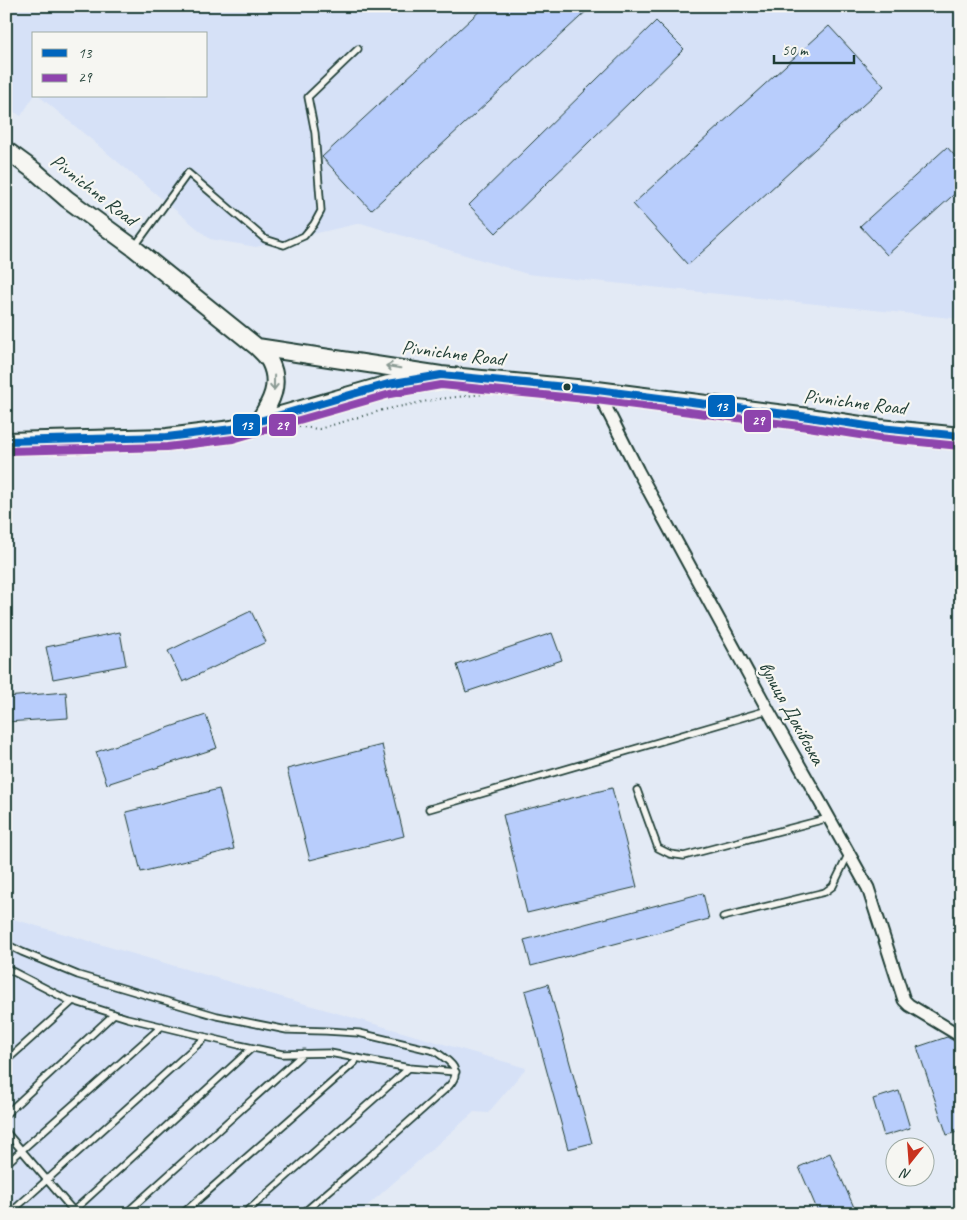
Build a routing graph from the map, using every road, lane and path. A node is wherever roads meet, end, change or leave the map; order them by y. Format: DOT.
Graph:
graph roads {
  1 [pos="358,49"];
  2 [pos="6,150"];
  3 [pos="134,248"];
  4 [pos="256,347"];
  5 [pos="441,375"];
  6 [pos="597,390"];
  7 [pos="490,393"];
  8 [pos="259,421"];
  9 [pos="293,426"];
  10 [pos="961,436"];
  11 [pos="6,441"];
  12 [pos="768,710"];
  13 [pos="637,790"];
  14 [pos="429,809"];
  15 [pos="830,818"];
  16 [pos="849,853"];
  17 [pos="723,917"];
  18 [pos="6,944"];
  19 [pos="6,968"];
  20 [pos="73,1001"];
  21 [pos="114,1014"];
  22 [pos="162,1026"];
  23 [pos="206,1037"];
  24 [pos="961,1038"];
  25 [pos="252,1048"];
  26 [pos="304,1053"];
  27 [pos="6,1061"];
  28 [pos="355,1062"];
  29 [pos="409,1068"];
  30 [pos="456,1072"];
  31 [pos="6,1114"];
  32 [pos="6,1132"];
  33 [pos="22,1150"];
  34 [pos="6,1164"];
  35 [pos="47,1180"];
  36 [pos="73,1213"];
  37 [pos="9,1214"];
  38 [pos="126,1214"];
  39 [pos="182,1214"];
  40 [pos="244,1214"];
  41 [pos="302,1214"];
  1 -- 3 [label="lane"];
  2 -- 3 [label="main road, Pivnichne Road"];
  3 -- 4 [label="main road, Pivnichne Road"];
  5 -- 4 [label="main road, Pivnichne Road, one-way"];
  4 -- 8 [label="main road, one-way"];
  5 -- 6 [label="main road, Pivnichne Road"];
  5 -- 8 [label="main road"];
  6 -- 10 [label="main road, Pivnichne Road"];
  6 -- 12 [label="street, вулиця Доківська"];
  7 -- 9 [label="path"];
  8 -- 11 [label="main road"];
  12 -- 14 [label="lane"];
  12 -- 15 [label="street, вулиця Доківська"];
  13 -- 15 [label="lane"];
  15 -- 16 [label="street, вулиця Доківська"];
  16 -- 17 [label="lane"];
  16 -- 24 [label="street, вулиця Доківська"];
  18 -- 30 [label="lane"];
  19 -- 20 [label="lane"];
  20 -- 21 [label="lane"];
  20 -- 27 [label="lane"];
  21 -- 22 [label="lane"];
  21 -- 31 [label="lane"];
  22 -- 23 [label="lane"];
  22 -- 33 [label="lane"];
  23 -- 25 [label="lane"];
  23 -- 35 [label="lane"];
  25 -- 26 [label="lane"];
  25 -- 36 [label="lane"];
  26 -- 29 [label="lane"];
  26 -- 38 [label="lane"];
  28 -- 39 [label="lane"];
  29 -- 30 [label="lane"];
  29 -- 40 [label="lane"];
  30 -- 41 [label="lane"];
  32 -- 33 [label="lane"];
  33 -- 34 [label="lane"];
  33 -- 35 [label="lane"];
  35 -- 36 [label="lane"];
  35 -- 37 [label="lane"];
}
